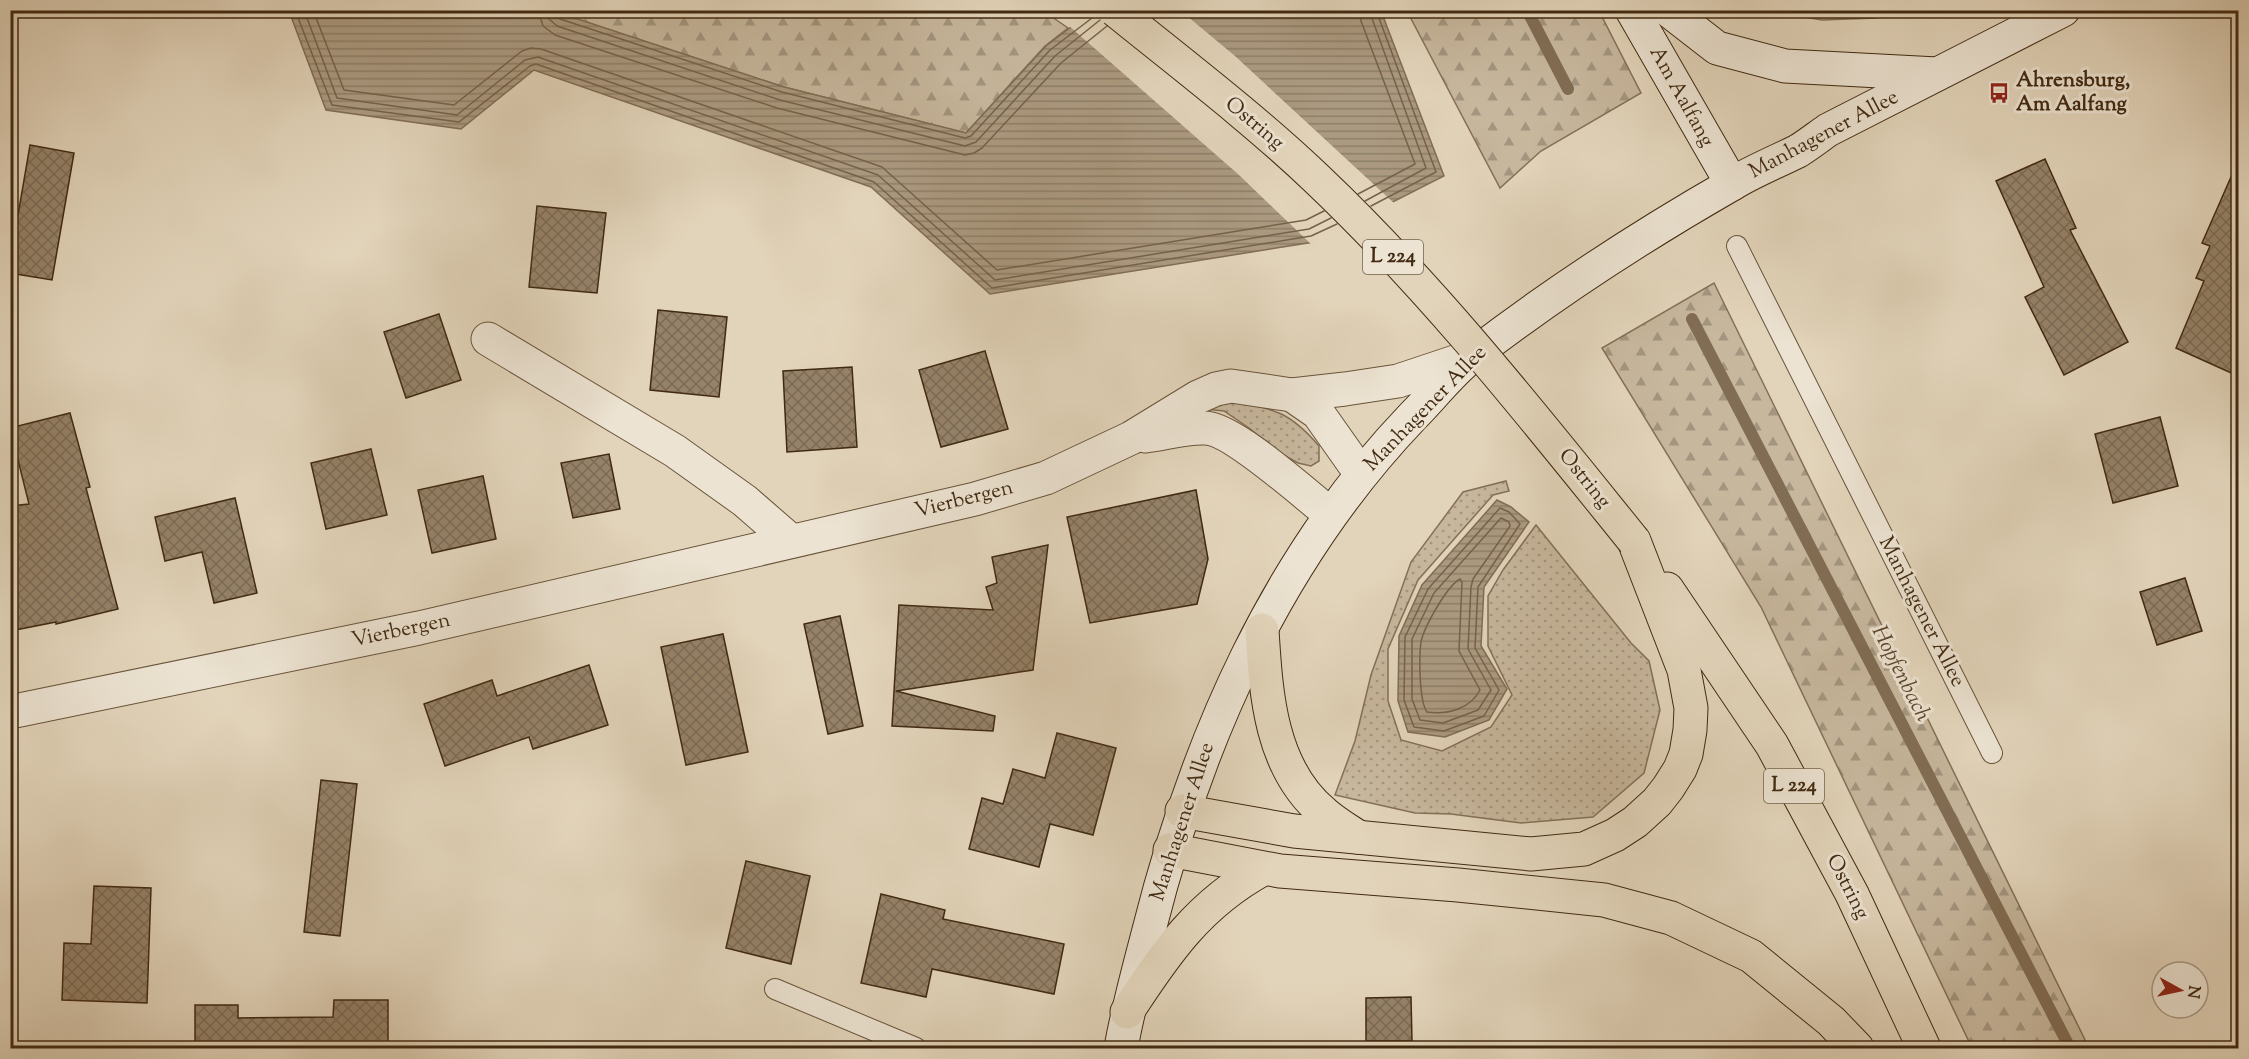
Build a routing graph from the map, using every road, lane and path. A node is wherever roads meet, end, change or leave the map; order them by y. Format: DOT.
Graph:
graph roads {
  1 [pos="1115,10"];
  2 [pos="1632,10"];
  3 [pos="1668,10"];
  4 [pos="2063,10"];
  5 [pos="1937,74"];
  6 [pos="1732,184"];
  7 [pos="1737,246"];
  8 [pos="488,339"];
  9 [pos="1470,357"];
  10 [pos="1292,394"];
  11 [pos="1131,438"];
  12 [pos="1361,474"];
  13 [pos="1330,514"];
  14 [pos="791,541"];
  15 [pos="1634,541"];
  16 [pos="1262,630"];
  17 [pos="10,712"];
  18 [pos="1992,753"];
  19 [pos="1182,811"];
  20 [pos="1359,838"];
  21 [pos="1170,850"];
  22 [pos="1263,869"];
  23 [pos="775,989"];
  24 [pos="1127,1012"];
  25 [pos="916,1048"];
  26 [pos="1121,1048"];
  27 [pos="1857,1048"];
  28 [pos="1924,1048"];
  1 -- 15 [label="main road, Ostring / L 224, bridge"];
  2 -- 6 [label="street, Am Aalfang"];
  3 -- 5 [label="street, Am Aalfang"];
  4 -- 5 [label="street, Manhagener Allee"];
  5 -- 6 [label="street, Manhagener Allee"];
  6 -- 9 [label="street, Manhagener Allee"];
  7 -- 18 [label="lane, Manhagener Allee"];
  8 -- 14 [label="street"];
  9 -- 10 [label="street, Vierbergen"];
  9 -- 12 [label="street, Manhagener Allee"];
  10 -- 11 [label="street, Vierbergen"];
  10 -- 12 [label="street, Vierbergen"];
  11 -- 13 [label="street, Vierbergen"];
  11 -- 14 [label="street, Vierbergen"];
  12 -- 13 [label="street, Manhagener Allee"];
  13 -- 16 [label="street, Manhagener Allee"];
  14 -- 17 [label="street, Vierbergen"];
  15 -- 20 [label="main road"];
  15 -- 28 [label="main road, Ostring / L 224"];
  16 -- 19 [label="street, Manhagener Allee"];
  16 -- 20 [label="main road"];
  19 -- 20 [label="main road"];
  19 -- 21 [label="street, Manhagener Allee"];
  21 -- 22 [label="main road"];
  21 -- 24 [label="street, Manhagener Allee"];
  22 -- 24 [label="main road"];
  22 -- 27 [label="main road"];
  23 -- 25 [label="lane"];
  24 -- 26 [label="street, Manhagener Allee"];
}
